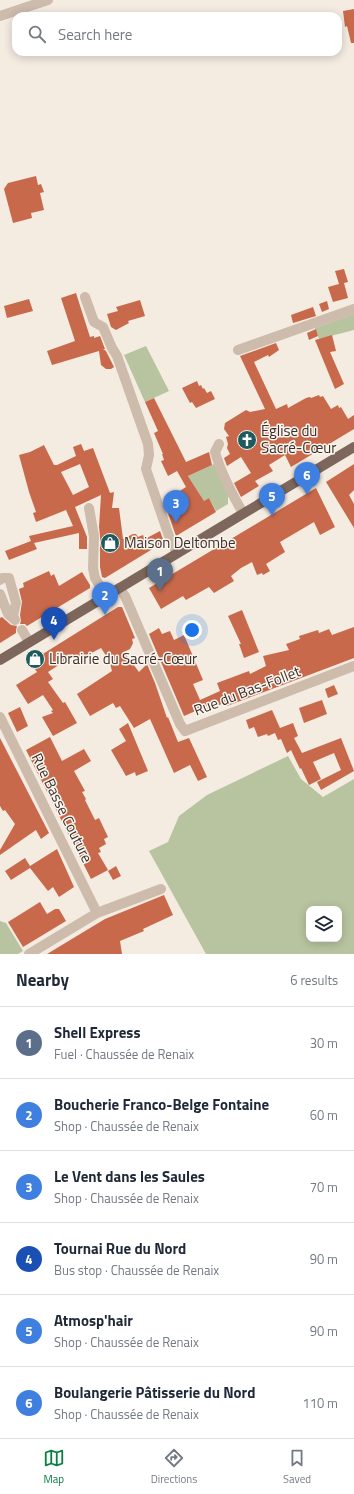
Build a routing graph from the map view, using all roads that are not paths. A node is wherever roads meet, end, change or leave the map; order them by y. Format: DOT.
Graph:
graph roads {
  1 [pos="48,0"];
  2 [pos="0,16"];
  3 [pos="85,297"];
  4 [pos="354,309"];
  5 [pos="238,350"];
  6 [pos="219,444"];
  7 [pos="354,446"];
  8 [pos="89,508"];
  9 [pos="243,513"];
  10 [pos="177,553"];
  11 [pos="0,580"];
  12 [pos="119,588"];
  13 [pos="0,594"];
  14 [pos="106,596"];
  15 [pos="22,630"];
  16 [pos="29,642"];
  17 [pos="1,658"];
  18 [pos="354,666"];
  19 [pos="0,717"];
  20 [pos="161,889"];
  21 [pos="97,913"];
  22 [pos="29,954"];
  1 -- 2 [label="street"];
  3 -- 10 [label="street"];
  4 -- 5 [label="street"];
  6 -- 9 [label="street"];
  7 -- 9 [label="main road"];
  8 -- 14 [label="street"];
  9 -- 10 [label="main road"];
  10 -- 12 [label="main road"];
  11 -- 13 [label="street"];
  12 -- 14 [label="main road"];
  12 -- 18 [label="street, Rue du Bas-Follet"];
  14 -- 16 [label="main road"];
  15 -- 16 [label="street"];
  16 -- 17 [label="main road"];
  19 -- 21 [label="street, Rue Basse Couture"];
  20 -- 21 [label="street"];
  21 -- 22 [label="street"];
}
